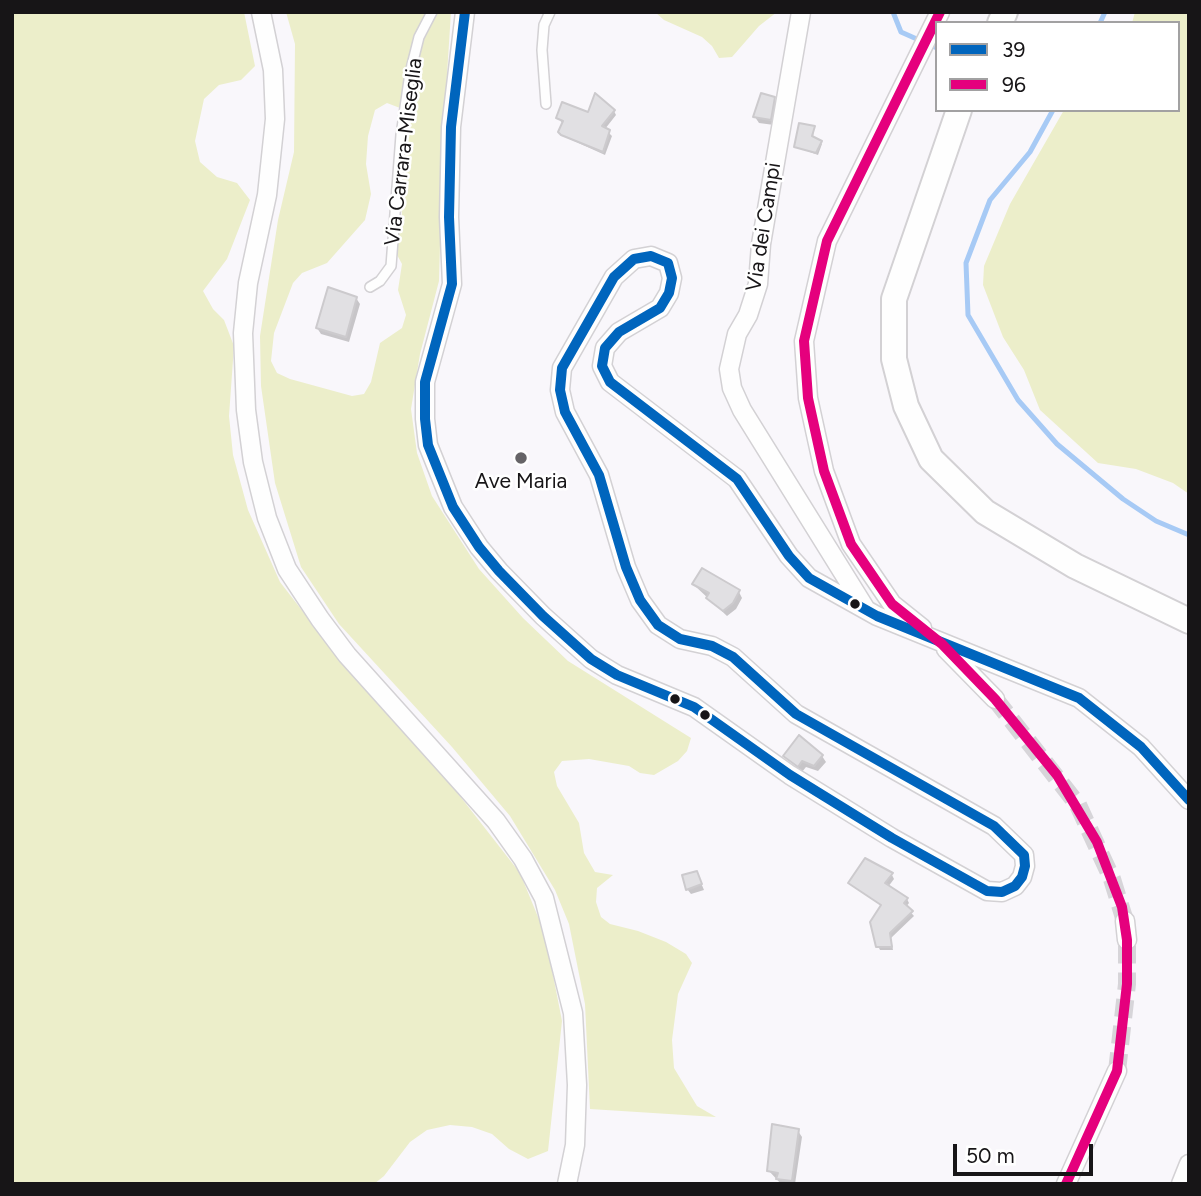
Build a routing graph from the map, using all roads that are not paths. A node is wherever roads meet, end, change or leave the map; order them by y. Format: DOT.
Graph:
graph roads {
  1 [pos="261,12"];
  2 [pos="432,12"];
  3 [pos="465,12"];
  4 [pos="550,12"];
  5 [pos="801,12"];
  6 [pos="935,22"];
  7 [pos="546,104"];
  8 [pos="957,112"];
  9 [pos="370,287"];
  10 [pos="867,611"];
  11 [pos="1189,621"];
  12 [pos="942,644"];
  13 [pos="995,699"];
  14 [pos="1189,800"];
  15 [pos="1125,921"];
  16 [pos="1127,940"];
  17 [pos="1117,1071"];
  18 [pos="1189,1164"];
  19 [pos="567,1184"];
  20 [pos="1066,1184"];
  21 [pos="1181,1184"];
  1 -- 19 [label="street"];
  2 -- 9 [label="lane, Via Carrara-Miseglia"];
  3 -- 10 [label="street, Via Carrara-Miseglia"];
  4 -- 7 [label="lane"];
  5 -- 10 [label="street, Via dei Campi"];
  6 -- 12 [label="street"];
  8 -- 11 [label="main road"];
  10 -- 12 [label="street, Via Carrara-Miseglia"];
  12 -- 13 [label="street"];
  12 -- 14 [label="street, Via Carrara-Miseglia"];
  15 -- 16 [label="street"];
  17 -- 20 [label="street"];
  18 -- 21 [label="street"];
}
